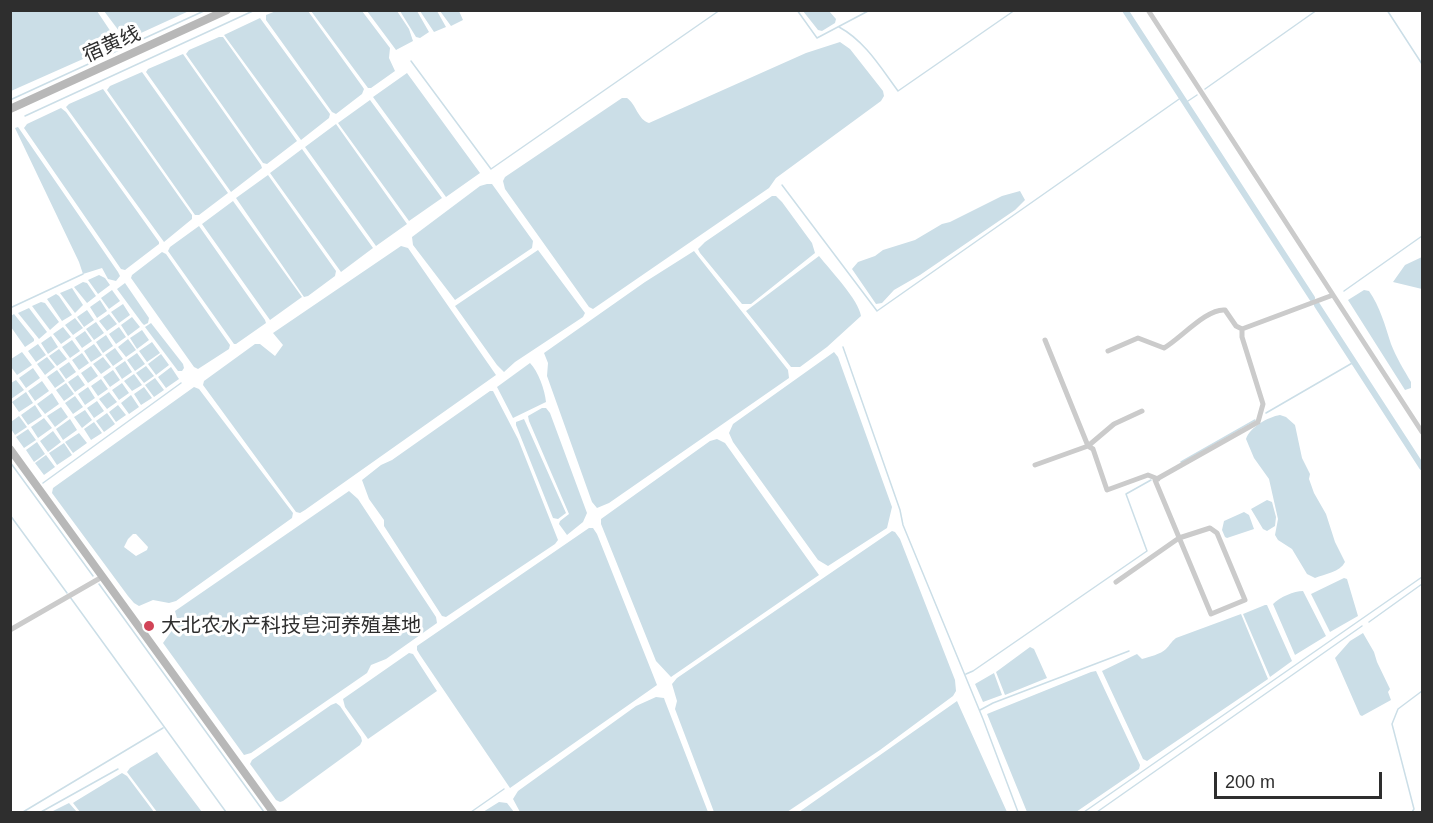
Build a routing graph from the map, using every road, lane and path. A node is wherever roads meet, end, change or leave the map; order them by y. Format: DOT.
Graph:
graph roads {
  1 [pos="227,10"];
  2 [pos="1148,10"];
  3 [pos="10,109"];
  4 [pos="1333,295"];
  5 [pos="1242,329"];
  6 [pos="1045,339"];
  7 [pos="1108,351"];
  8 [pos="1142,411"];
  9 [pos="1422,432"];
  10 [pos="1088,446"];
  11 [pos="10,449"];
  12 [pos="1035,465"];
  13 [pos="1158,479"];
  14 [pos="1179,538"];
  15 [pos="102,577"];
  16 [pos="1116,582"];
  17 [pos="10,630"];
  18 [pos="273,813"];
  1 -- 3 [label="street, 宿黄线"];
  2 -- 4 [label="street"];
  4 -- 5 [label="street"];
  4 -- 9 [label="street"];
  5 -- 7 [label="street"];
  5 -- 13 [label="street"];
  6 -- 10 [label="street"];
  8 -- 10 [label="street"];
  10 -- 12 [label="street"];
  10 -- 13 [label="street"];
  11 -- 15 [label="street"];
  13 -- 14 [label="street"];
  14 -- 14 [label="street"];
  14 -- 16 [label="street"];
  15 -- 17 [label="street"];
  15 -- 18 [label="street"];
}
